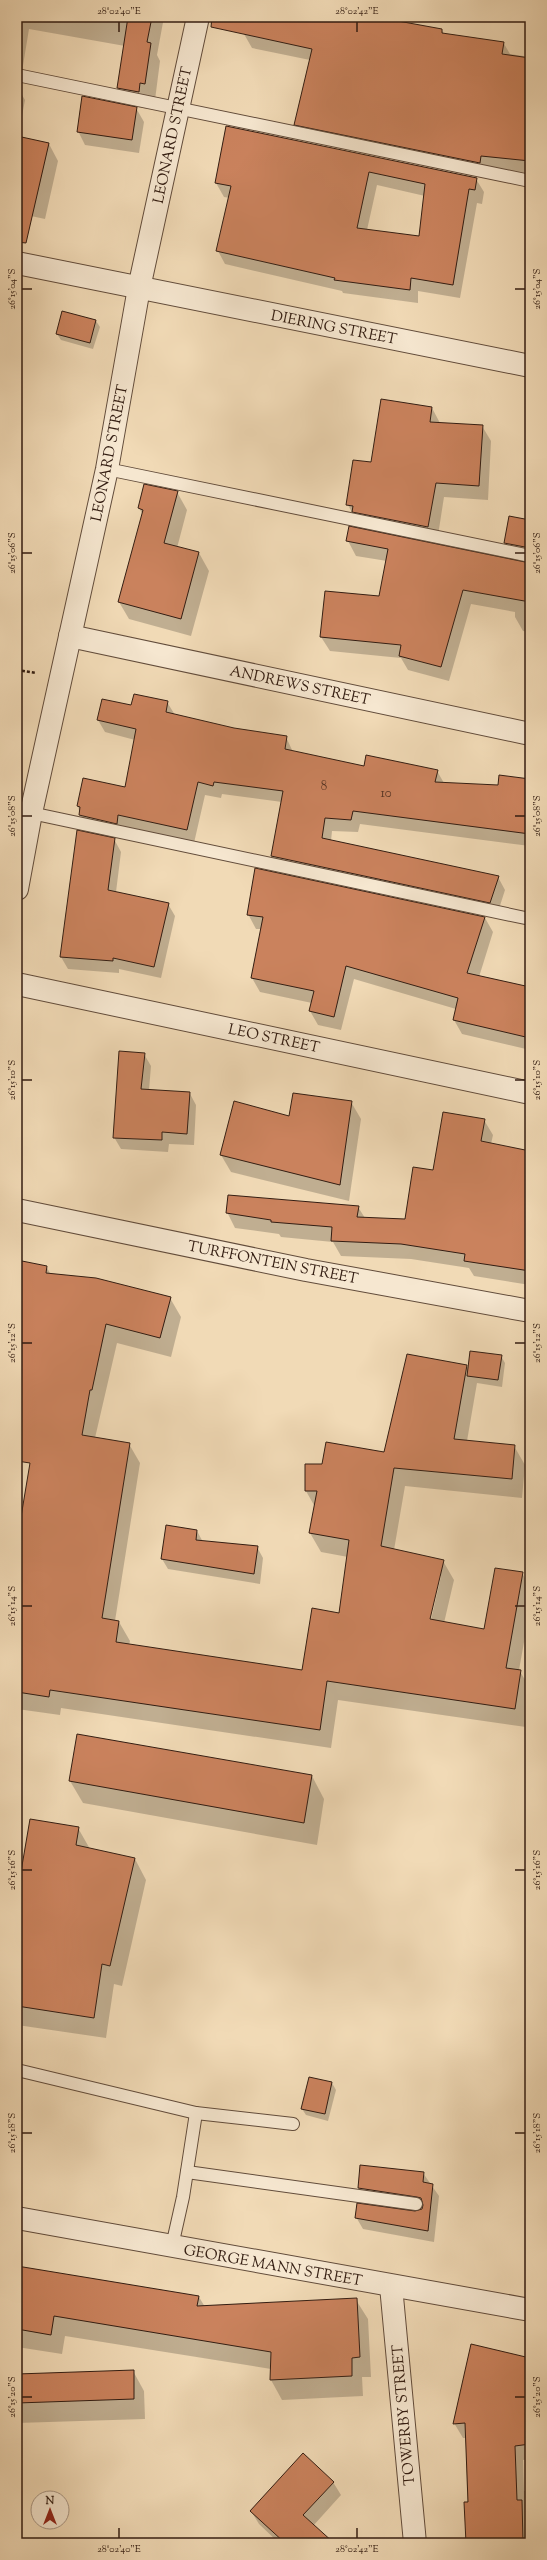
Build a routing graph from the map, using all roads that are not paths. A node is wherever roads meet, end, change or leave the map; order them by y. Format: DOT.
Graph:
graph roads {
  1 [pos="198,17"];
  2 [pos="17,75"];
  3 [pos="178,108"];
  4 [pos="530,181"];
  5 [pos="17,263"];
  6 [pos="139,288"];
  7 [pos="530,366"];
  8 [pos="107,469"];
  9 [pos="530,556"];
  10 [pos="70,636"];
  11 [pos="530,734"];
  12 [pos="31,813"];
  13 [pos="17,888"];
  14 [pos="530,919"];
  15 [pos="17,984"];
  16 [pos="530,1093"];
  17 [pos="17,1210"];
  18 [pos="530,1311"];
  19 [pos="17,2070"];
  20 [pos="196,2113"];
  21 [pos="293,2124"];
  22 [pos="187,2172"];
  23 [pos="416,2204"];
  24 [pos="17,2218"];
  25 [pos="172,2246"];
  26 [pos="391,2286"];
  27 [pos="530,2310"];
  28 [pos="415,2543"];
  1 -- 3 [label="street, LEONARD STREET"];
  2 -- 3 [label="lane"];
  3 -- 4 [label="lane"];
  3 -- 6 [label="street, LEONARD STREET"];
  5 -- 6 [label="street, DIERING STREET"];
  6 -- 7 [label="street, DIERING STREET"];
  6 -- 8 [label="street, LEONARD STREET"];
  8 -- 9 [label="lane"];
  8 -- 10 [label="street, LEONARD STREET"];
  10 -- 11 [label="street, ANDREWS STREET"];
  10 -- 12 [label="street, LEONARD STREET"];
  12 -- 13 [label="street, LEONARD STREET"];
  12 -- 14 [label="lane"];
  15 -- 16 [label="street, LEO STREET"];
  17 -- 18 [label="street, TURFFONTEIN STREET"];
  19 -- 20 [label="lane"];
  20 -- 21 [label="lane"];
  20 -- 22 [label="lane"];
  22 -- 23 [label="lane"];
  22 -- 25 [label="lane"];
  24 -- 25 [label="street, GEORGE MANN STREET"];
  25 -- 26 [label="street, GEORGE MANN STREET"];
  26 -- 27 [label="street, GEORGE MANN STREET"];
  26 -- 28 [label="street, TOWERBY STREET"];
}
